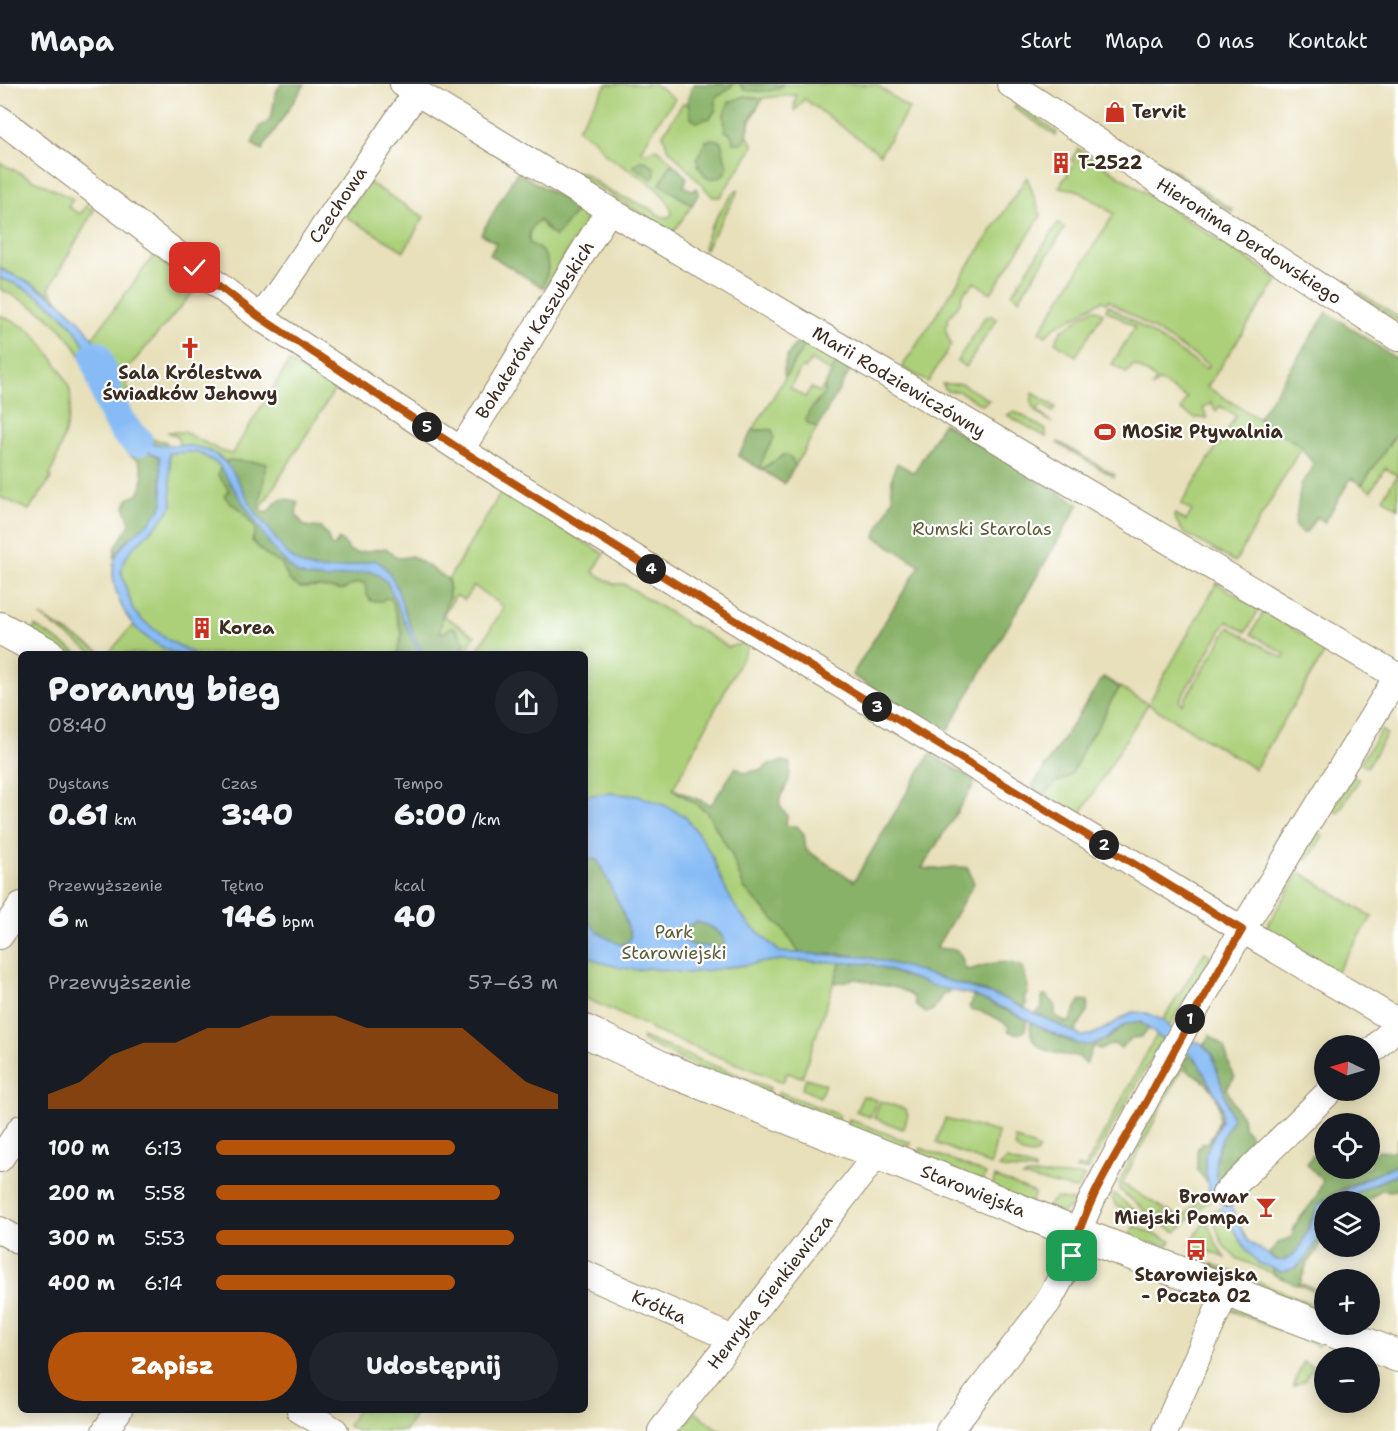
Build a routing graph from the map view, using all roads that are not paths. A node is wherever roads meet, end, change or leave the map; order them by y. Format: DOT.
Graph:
graph roads {
  1 [pos="1010,84"];
  2 [pos="409,88"];
  3 [pos="0,119"];
  4 [pos="609,210"];
  5 [pos="261,318"];
  6 [pos="1398,338"];
  7 [pos="461,450"];
  8 [pos="0,628"];
  9 [pos="42,651"];
  10 [pos="1398,676"];
  11 [pos="18,909"];
  12 [pos="1242,930"];
  13 [pos="0,936"];
  14 [pos="1398,1025"];
  15 [pos="588,1032"];
  16 [pos="1380,1043"];
  17 [pos="1320,1101"];
  18 [pos="18,1133"];
  19 [pos="878,1154"];
  20 [pos="0,1160"];
  21 [pos="1225,1194"];
  22 [pos="0,1230"];
  23 [pos="1077,1233"];
  24 [pos="18,1240"];
  25 [pos="588,1275"];
  26 [pos="1227,1289"];
  27 [pos="733,1339"];
  28 [pos="1398,1356"];
  29 [pos="117,1413"];
  30 [pos="305,1413"];
  31 [pos="105,1431"];
  32 [pos="335,1431"];
  33 [pos="662,1431"];
  34 [pos="949,1431"];
  35 [pos="1165,1431"];
  1 -- 6 [label="street, Hieronima Derdowskiego"];
  2 -- 4 [label="street, Marii Rodziewiczówny"];
  2 -- 5 [label="street, Czechowa"];
  3 -- 5 [label="street"];
  4 -- 7 [label="street, Bohaterów Kaszubskich"];
  4 -- 10 [label="street, Marii Rodziewiczówny"];
  5 -- 7 [label="street"];
  7 -- 12 [label="street"];
  8 -- 9 [label="main road"];
  10 -- 12 [label="street"];
  11 -- 13 [label="street"];
  12 -- 14 [label="street"];
  12 -- 23 [label="street"];
  14 -- 16 [label="street"];
  15 -- 19 [label="main road, Starowiejska"];
  17 -- 21 [label="street"];
  18 -- 20 [label="street"];
  19 -- 23 [label="main road, Starowiejska"];
  19 -- 27 [label="street, Henryka Sienkiewicza"];
  22 -- 24 [label="street"];
  23 -- 26 [label="main road, Starowiejska"];
  23 -- 34 [label="street"];
  25 -- 27 [label="street, Krótka"];
  26 -- 28 [label="main road, Starowiejska"];
  26 -- 35 [label="street"];
  27 -- 33 [label="street, Henryka Sienkiewicza"];
  29 -- 31 [label="street"];
  30 -- 32 [label="street"];
}
